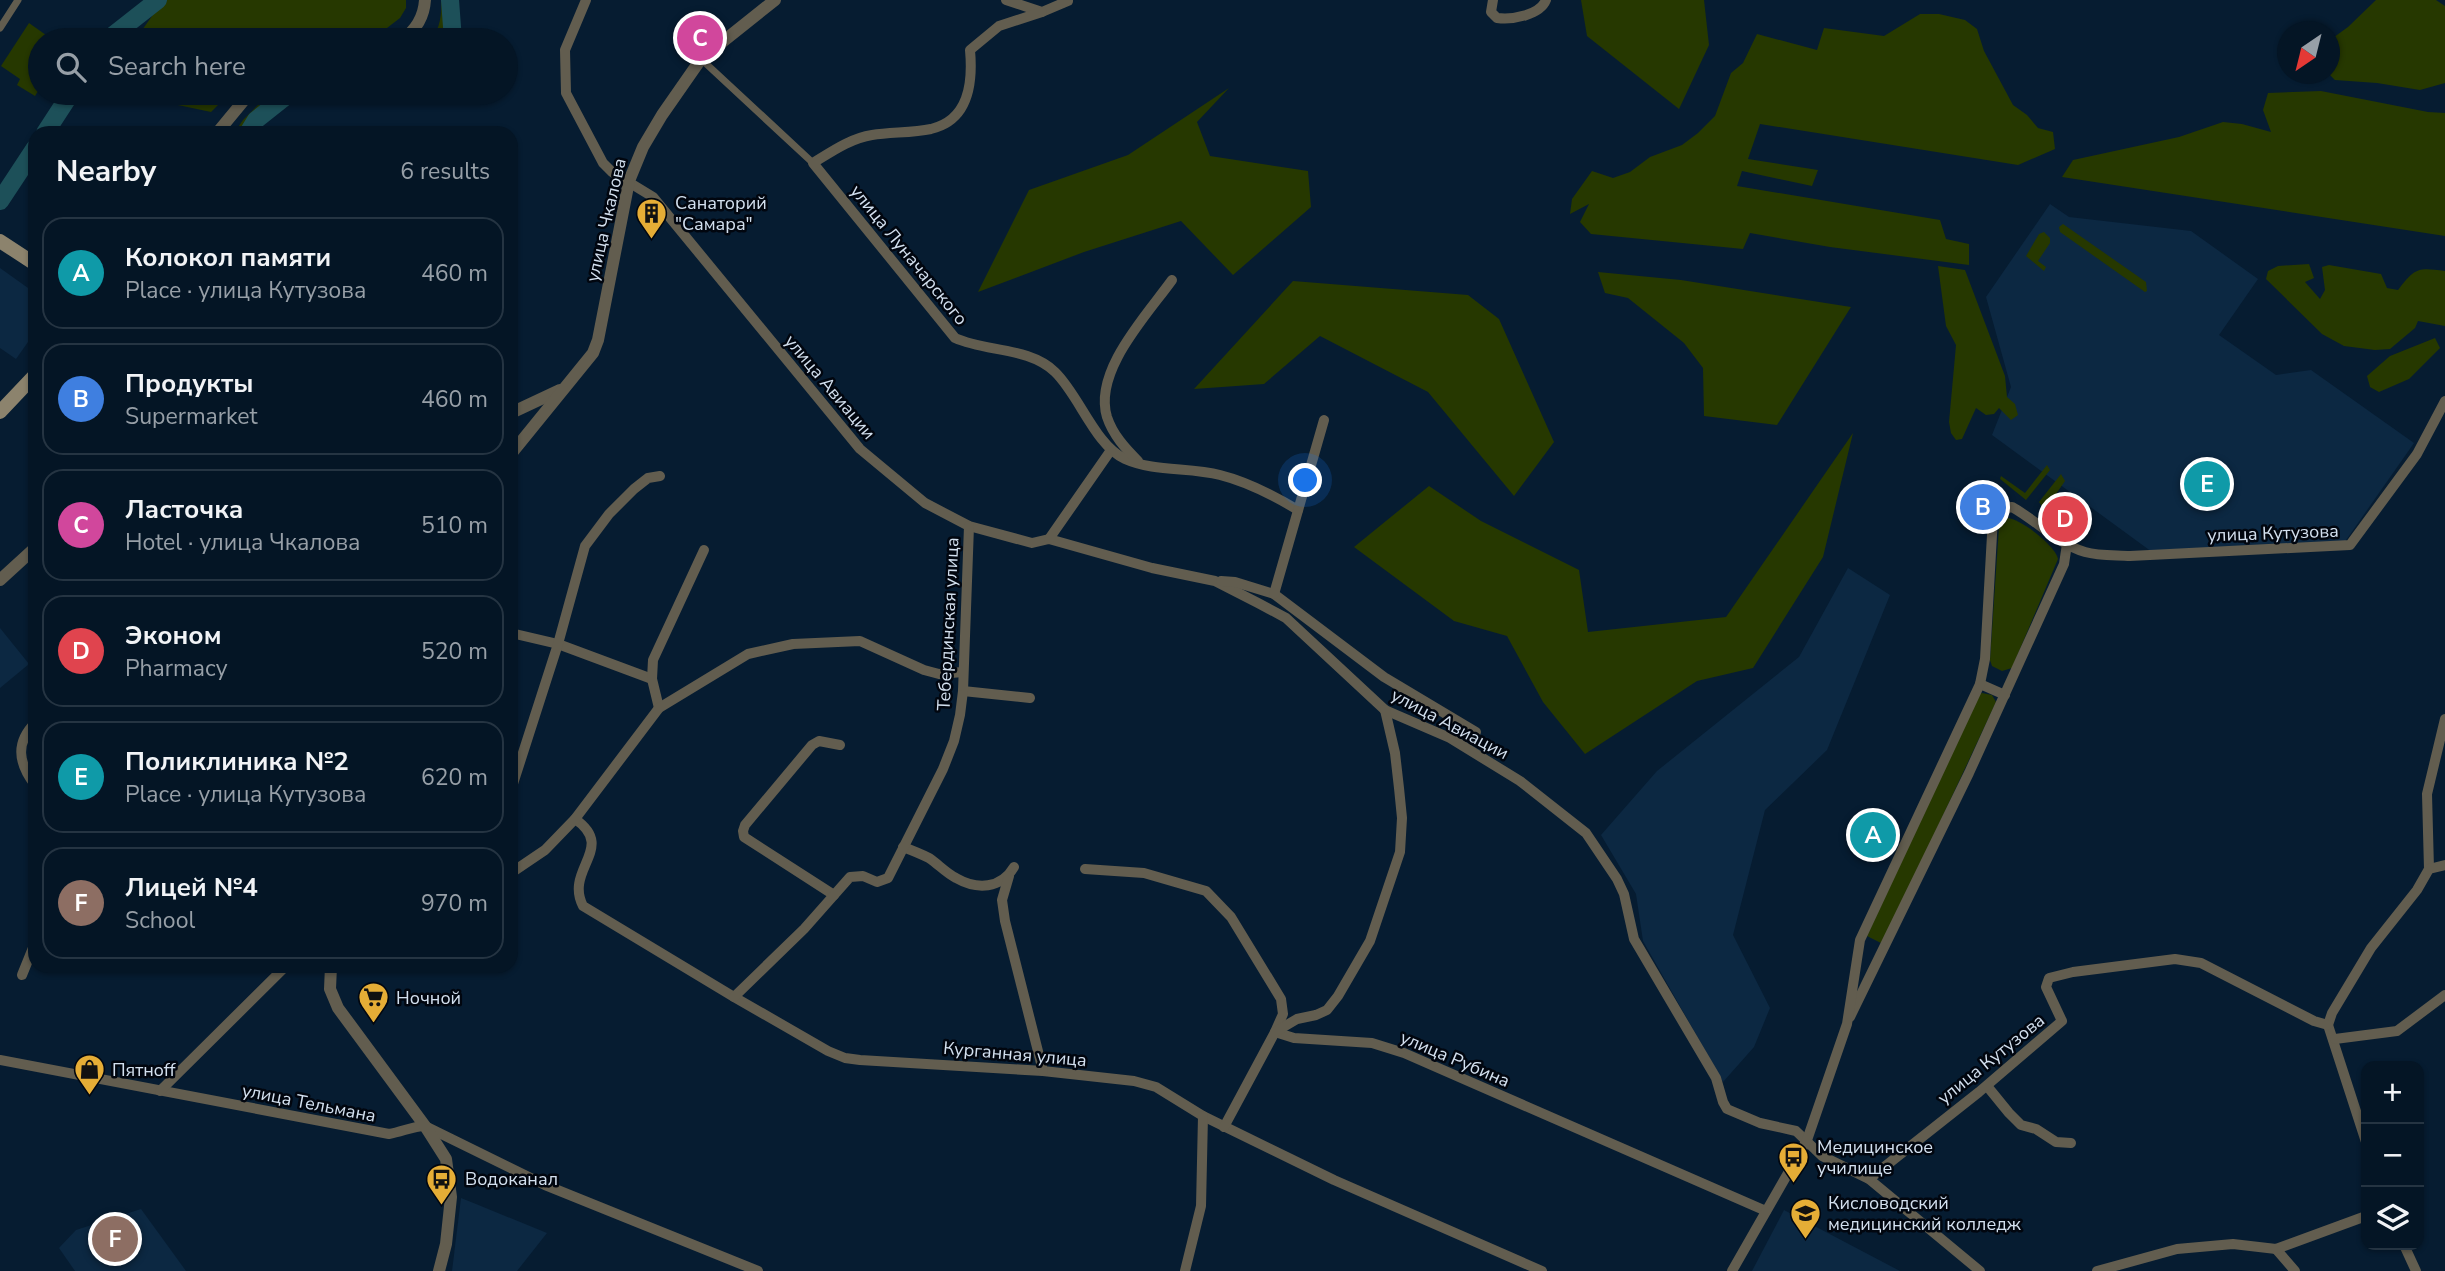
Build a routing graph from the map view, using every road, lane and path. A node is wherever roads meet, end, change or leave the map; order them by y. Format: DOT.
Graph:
graph roads {
  1 [pos="18,0"];
  2 [pos="425,0"];
  3 [pos="586,0"];
  4 [pos="775,0"];
  5 [pos="1006,0"];
  6 [pos="1493,0"];
  7 [pos="1546,0"];
  8 [pos="1068,1"];
  9 [pos="1042,12"];
  10 [pos="0,28"];
  11 [pos="415,28"];
  12 [pos="701,60"];
  13 [pos="240,105"];
  14 [pos="223,126"];
  15 [pos="813,163"];
  16 [pos="629,181"];
  17 [pos="0,241"];
  18 [pos="28,259"];
  19 [pos="1172,280"];
  20 [pos="28,382"];
  21 [pos="563,389"];
  22 [pos="2445,401"];
  23 [pos="518,410"];
  24 [pos="0,412"];
  25 [pos="1324,420"];
  26 [pos="518,445"];
  27 [pos="1111,450"];
  28 [pos="1141,464"];
  29 [pos="660,476"];
  30 [pos="1298,510"];
  31 [pos="969,526"];
  32 [pos="1049,540"];
  33 [pos="2067,544"];
  34 [pos="704,550"];
  35 [pos="28,554"];
  36 [pos="0,580"];
  37 [pos="1215,581"];
  38 [pos="1274,594"];
  39 [pos="518,635"];
  40 [pos="558,645"];
  41 [pos="963,672"];
  42 [pos="652,679"];
  43 [pos="1980,684"];
  44 [pos="963,691"];
  45 [pos="2005,695"];
  46 [pos="1030,698"];
  47 [pos="659,708"];
  48 [pos="1385,710"];
  49 [pos="2445,719"];
  50 [pos="28,730"];
  51 [pos="1476,732"];
  52 [pos="840,745"];
  53 [pos="518,768"];
  54 [pos="28,776"];
  55 [pos="575,818"];
  56 [pos="903,847"];
  57 [pos="2445,864"];
  58 [pos="518,868"];
  59 [pos="1085,869"];
  60 [pos="2429,869"];
  61 [pos="834,895"];
  62 [pos="28,960"];
  63 [pos="279,973"];
  64 [pos="331,973"];
  65 [pos="22,975"];
  66 [pos="2445,995"];
  67 [pos="734,997"];
  68 [pos="1847,1024"];
  69 [pos="2328,1025"];
  70 [pos="1275,1032"];
  71 [pos="2334,1039"];
  72 [pos="0,1060"];
  73 [pos="1043,1071"];
  74 [pos="1987,1086"];
  75 [pos="160,1091"];
  76 [pos="1203,1116"];
  77 [pos="425,1126"];
  78 [pos="2361,1126"];
  79 [pos="1224,1127"];
  80 [pos="1807,1140"];
  81 [pos="2071,1143"];
  82 [pos="1869,1178"];
  83 [pos="1766,1211"];
  84 [pos="2361,1218"];
  85 [pos="2276,1249"];
  86 [pos="2406,1250"];
  87 [pos="1189,1270"];
  88 [pos="439,1271"];
  89 [pos="758,1271"];
  90 [pos="1542,1271"];
  91 [pos="1732,1271"];
  92 [pos="1980,1271"];
  93 [pos="2097,1271"];
  94 [pos="2295,1271"];
  95 [pos="2416,1271"];
  1 -- 10 [label="street"];
  2 -- 11 [label="street"];
  3 -- 16 [label="street, улица Авиации"];
  4 -- 12 [label="street, улица Чкалова"];
  5 -- 9 [label="street"];
  6 -- 7 [label="street"];
  8 -- 9 [label="street"];
  9 -- 15 [label="street"];
  12 -- 15 [label="street, улица Луначарского"];
  12 -- 16 [label="street, улица Чкалова"];
  13 -- 14 [label="street"];
  15 -- 27 [label="street, улица Луначарского"];
  16 -- 21 [label="street, улица Чкалова"];
  16 -- 31 [label="street, улица Авиации"];
  17 -- 18 [label="main road"];
  19 -- 28 [label="street"];
  20 -- 24 [label="main road"];
  21 -- 23 [label="street, улица Чкалова"];
  21 -- 26 [label="street"];
  22 -- 33 [label="street, улица Кутузова"];
  25 -- 30 [label="street"];
  27 -- 28 [label="street, улица Луначарского"];
  27 -- 32 [label="street"];
  28 -- 30 [label="street, улица Луначарского"];
  29 -- 40 [label="street"];
  30 -- 38 [label="street"];
  31 -- 32 [label="street, улица Авиации"];
  31 -- 41 [label="street, Тебердинская улица"];
  32 -- 37 [label="street, улица Авиации"];
  33 -- 43 [label="street, улица Кутузова"];
  33 -- 45 [label="street, улица Кутузова"];
  34 -- 42 [label="street"];
  35 -- 36 [label="street"];
  37 -- 38 [label="street, улица Авиации"];
  37 -- 48 [label="street, улица Авиации"];
  38 -- 51 [label="street, улица Авиации"];
  39 -- 40 [label="street"];
  40 -- 42 [label="street"];
  40 -- 53 [label="street"];
  41 -- 44 [label="street, Тебердинская улица"];
  41 -- 47 [label="street"];
  42 -- 47 [label="street"];
  43 -- 45 [label="street"];
  43 -- 68 [label="street, улица Кутузова"];
  44 -- 46 [label="street"];
  44 -- 56 [label="street, Тебердинская улица"];
  45 -- 68 [label="street, улица Кутузова"];
  47 -- 55 [label="street"];
  48 -- 70 [label="street"];
  48 -- 80 [label="street, улица Авиации"];
  49 -- 60 [label="street"];
  50 -- 54 [label="street"];
  52 -- 61 [label="street"];
  55 -- 58 [label="street"];
  55 -- 67 [label="street, Курганная улица"];
  56 -- 61 [label="street, Тебердинская улица"];
  56 -- 73 [label="street"];
  57 -- 60 [label="street"];
  59 -- 70 [label="street"];
  60 -- 69 [label="street"];
  61 -- 67 [label="street, Тебердинская улица"];
  62 -- 65 [label="street"];
  63 -- 75 [label="street"];
  64 -- 77 [label="street"];
  66 -- 71 [label="street"];
  67 -- 73 [label="street, Курганная улица"];
  68 -- 80 [label="street, улица Кутузова"];
  69 -- 71 [label="street"];
  69 -- 74 [label="street, улица Кутузова"];
  70 -- 79 [label="street"];
  70 -- 83 [label="street, улица Рубина"];
  71 -- 78 [label="street"];
  72 -- 75 [label="street, улица Тельмана"];
  73 -- 76 [label="street, Курганная улица"];
  74 -- 81 [label="street"];
  74 -- 82 [label="street, улица Кутузова"];
  75 -- 77 [label="street, улица Тельмана"];
  76 -- 79 [label="street, Курганная улица"];
  76 -- 87 [label="street"];
  77 -- 88 [label="street"];
  77 -- 89 [label="street"];
  79 -- 90 [label="street, Курганная улица"];
  80 -- 82 [label="street, улица Авиации"];
  80 -- 83 [label="street, улица Кутузова"];
  82 -- 92 [label="street, улица Авиации"];
  83 -- 91 [label="street, улица Кутузова"];
  84 -- 85 [label="street"];
  85 -- 93 [label="street"];
  85 -- 94 [label="street"];
  86 -- 95 [label="street"];
}
